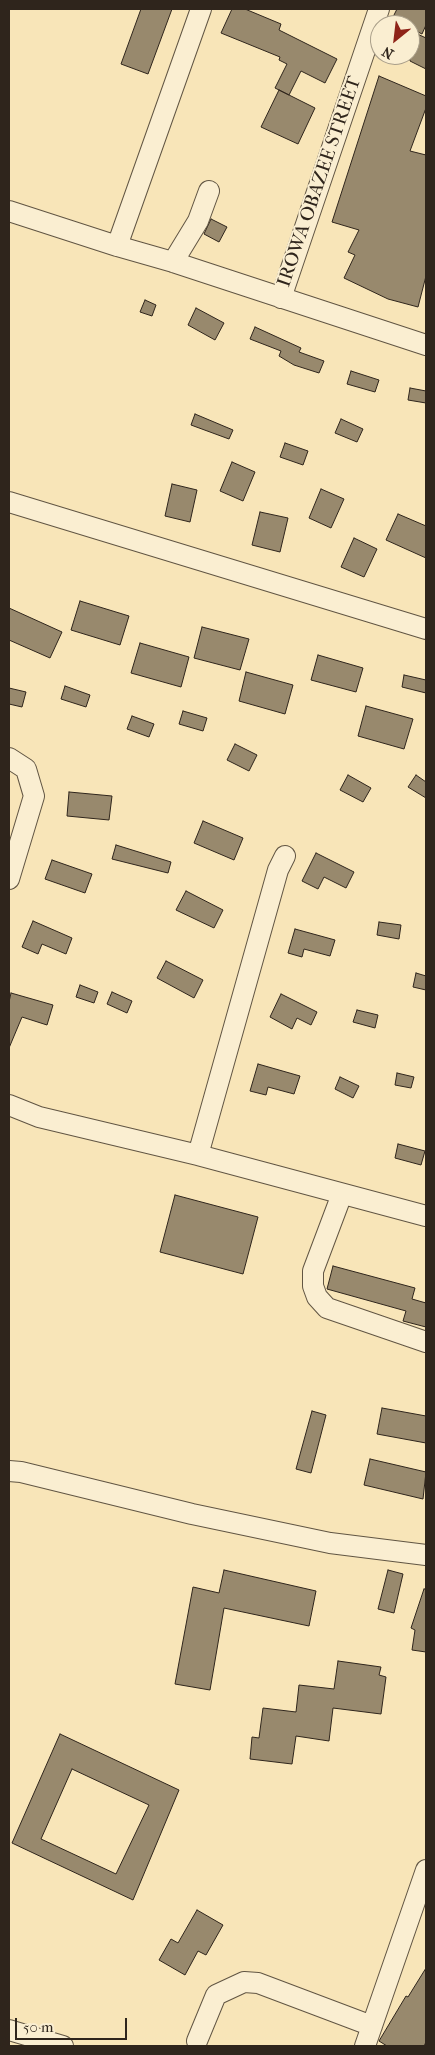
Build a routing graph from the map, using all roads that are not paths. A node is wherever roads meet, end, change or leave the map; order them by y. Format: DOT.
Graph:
graph roads {
  1 [pos="201,9"];
  2 [pos="379,9"];
  3 [pos="209,191"];
  4 [pos="9,211"];
  5 [pos="116,246"];
  6 [pos="173,262"];
  7 [pos="281,298"];
  8 [pos="426,345"];
  9 [pos="9,502"];
  10 [pos="426,629"];
  11 [pos="9,758"];
  12 [pos="285,856"];
  13 [pos="9,879"];
  14 [pos="9,1105"];
  15 [pos="198,1155"];
  16 [pos="342,1194"];
  17 [pos="426,1216"];
  18 [pos="426,1342"];
  19 [pos="9,1471"];
  20 [pos="426,1555"];
  21 [pos="426,1870"];
  22 [pos="372,2026"];
  23 [pos="9,2030"];
  24 [pos="198,2041"];
  25 [pos="63,2046"];
  26 [pos="365,2046"];
  1 -- 5 [label="street"];
  2 -- 7 [label="street, IROWA OBAZEE STREET"];
  3 -- 6 [label="street"];
  4 -- 5 [label="street"];
  5 -- 6 [label="street"];
  6 -- 7 [label="street"];
  7 -- 8 [label="street"];
  9 -- 10 [label="street"];
  11 -- 13 [label="street"];
  12 -- 15 [label="street"];
  14 -- 15 [label="street"];
  15 -- 16 [label="street"];
  16 -- 17 [label="street"];
  16 -- 18 [label="street"];
  19 -- 20 [label="street"];
  21 -- 22 [label="street"];
  22 -- 24 [label="street"];
  22 -- 26 [label="street"];
  23 -- 25 [label="street"];
}
